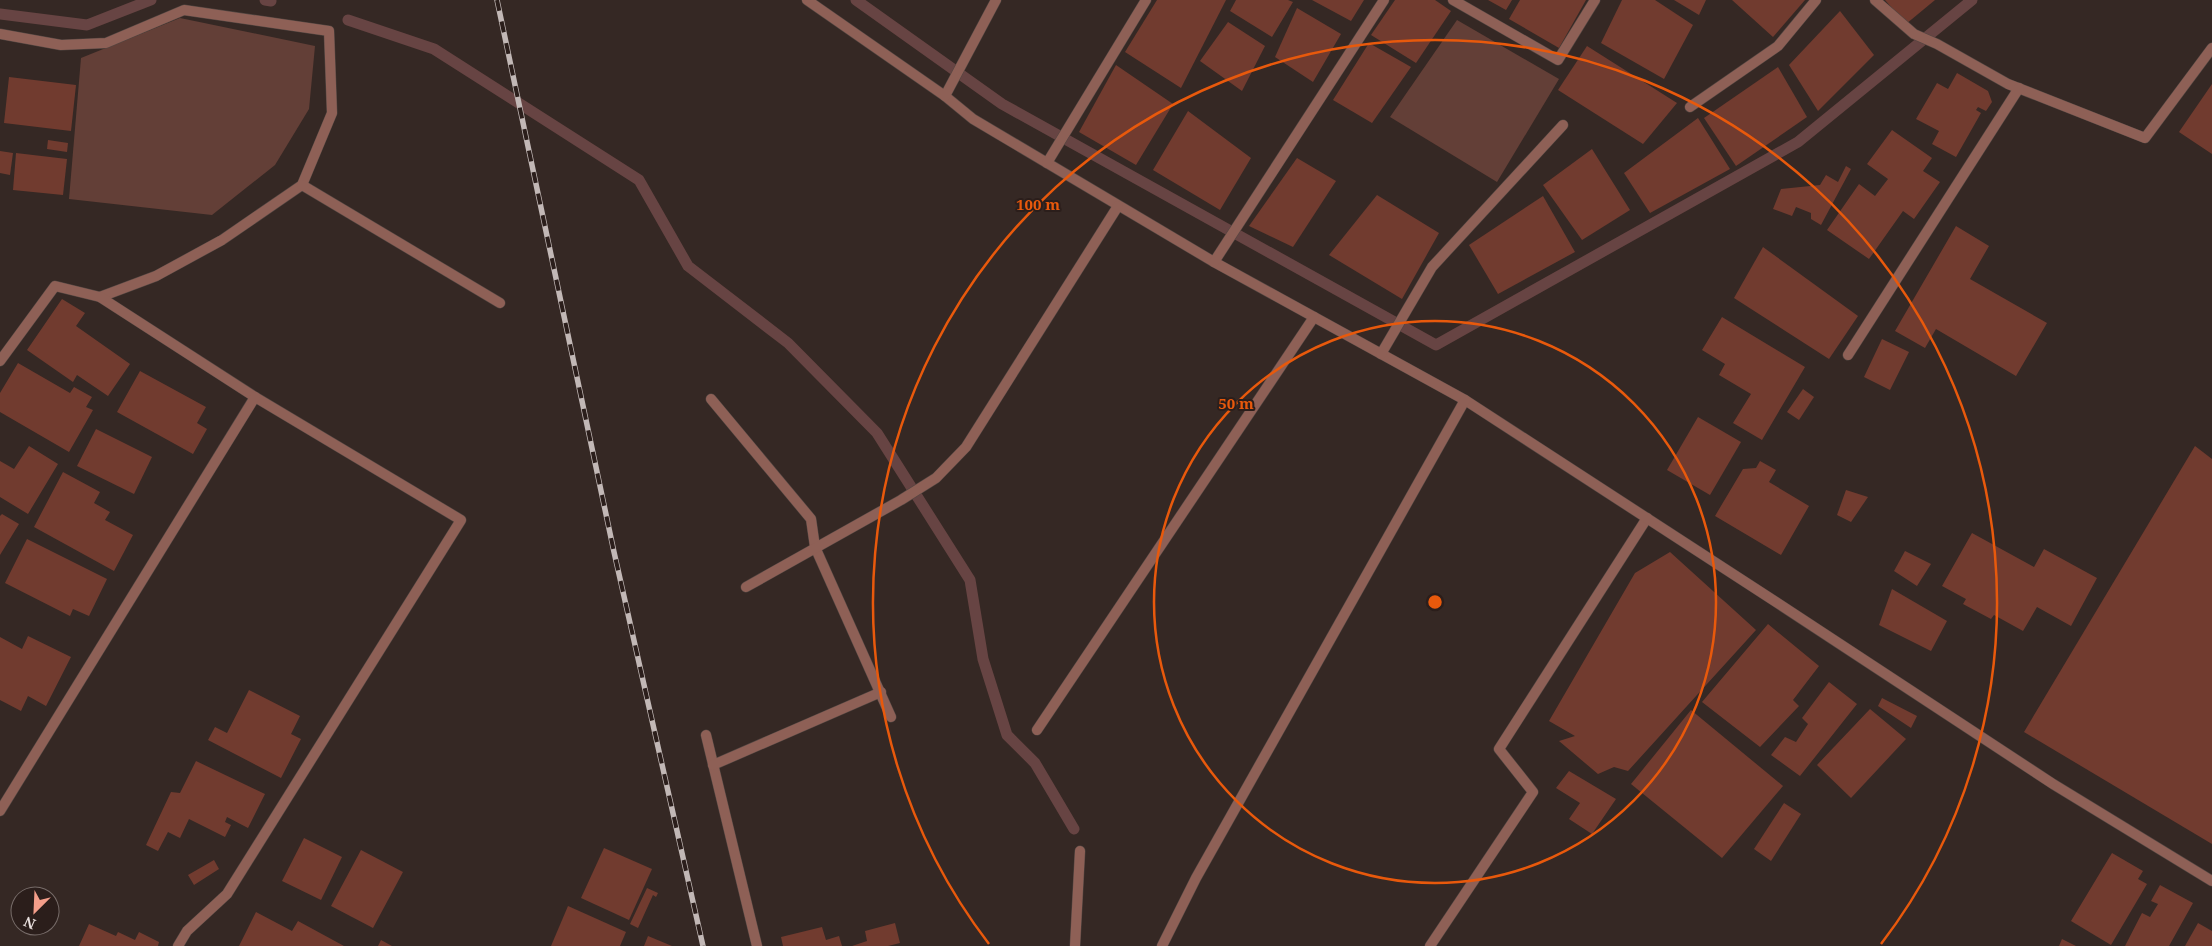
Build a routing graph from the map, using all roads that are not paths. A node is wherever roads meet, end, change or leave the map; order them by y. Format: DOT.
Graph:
graph roads {
  1 [pos="807,0"];
  2 [pos="996,0"];
  3 [pos="1146,0"];
  4 [pos="1384,0"];
  5 [pos="1453,0"];
  6 [pos="1595,0"];
  7 [pos="1816,0"];
  8 [pos="1875,0"];
  9 [pos="0,34"];
  10 [pos="2212,48"];
  11 [pos="2019,88"];
  12 [pos="945,96"];
  13 [pos="1690,107"];
  14 [pos="1563,125"];
  15 [pos="1047,163"];
  16 [pos="302,185"];
  17 [pos="1118,206"];
  18 [pos="1214,262"];
  19 [pos="100,297"];
  20 [pos="500,302"];
  21 [pos="1314,317"];
  22 [pos="1383,350"];
  23 [pos="1848,355"];
  24 [pos="0,361"];
  25 [pos="255,397"];
  26 [pos="711,399"];
  27 [pos="1465,400"];
  28 [pos="1648,518"];
  29 [pos="815,547"];
  30 [pos="746,587"];
  31 [pos="881,692"];
  32 [pos="891,717"];
  33 [pos="1037,730"];
  34 [pos="706,735"];
  35 [pos="713,765"];
  36 [pos="0,811"];
  37 [pos="1080,851"];
  38 [pos="2212,881"];
  39 [pos="178,946"];
  40 [pos="757,946"];
  41 [pos="1075,946"];
  42 [pos="1162,946"];
  43 [pos="1430,946"];
  1 -- 12 [label="street"];
  2 -- 12 [label="street"];
  3 -- 15 [label="street"];
  4 -- 18 [label="street"];
  5 -- 6 [label="street"];
  7 -- 13 [label="street"];
  8 -- 11 [label="street"];
  9 -- 16 [label="street"];
  10 -- 11 [label="street"];
  11 -- 23 [label="street"];
  12 -- 15 [label="street"];
  14 -- 22 [label="street"];
  15 -- 17 [label="street"];
  16 -- 19 [label="street"];
  16 -- 20 [label="street"];
  17 -- 18 [label="street"];
  17 -- 29 [label="street"];
  18 -- 21 [label="street"];
  19 -- 24 [label="street"];
  19 -- 25 [label="street"];
  21 -- 22 [label="street"];
  21 -- 33 [label="street"];
  22 -- 27 [label="street"];
  25 -- 36 [label="street"];
  25 -- 39 [label="street"];
  26 -- 29 [label="street"];
  27 -- 28 [label="street"];
  27 -- 42 [label="street"];
  28 -- 38 [label="street"];
  28 -- 43 [label="street"];
  29 -- 30 [label="street"];
  29 -- 31 [label="street"];
  31 -- 32 [label="street"];
  31 -- 35 [label="street"];
  34 -- 35 [label="street"];
  35 -- 40 [label="street"];
  37 -- 41 [label="street"];
}
